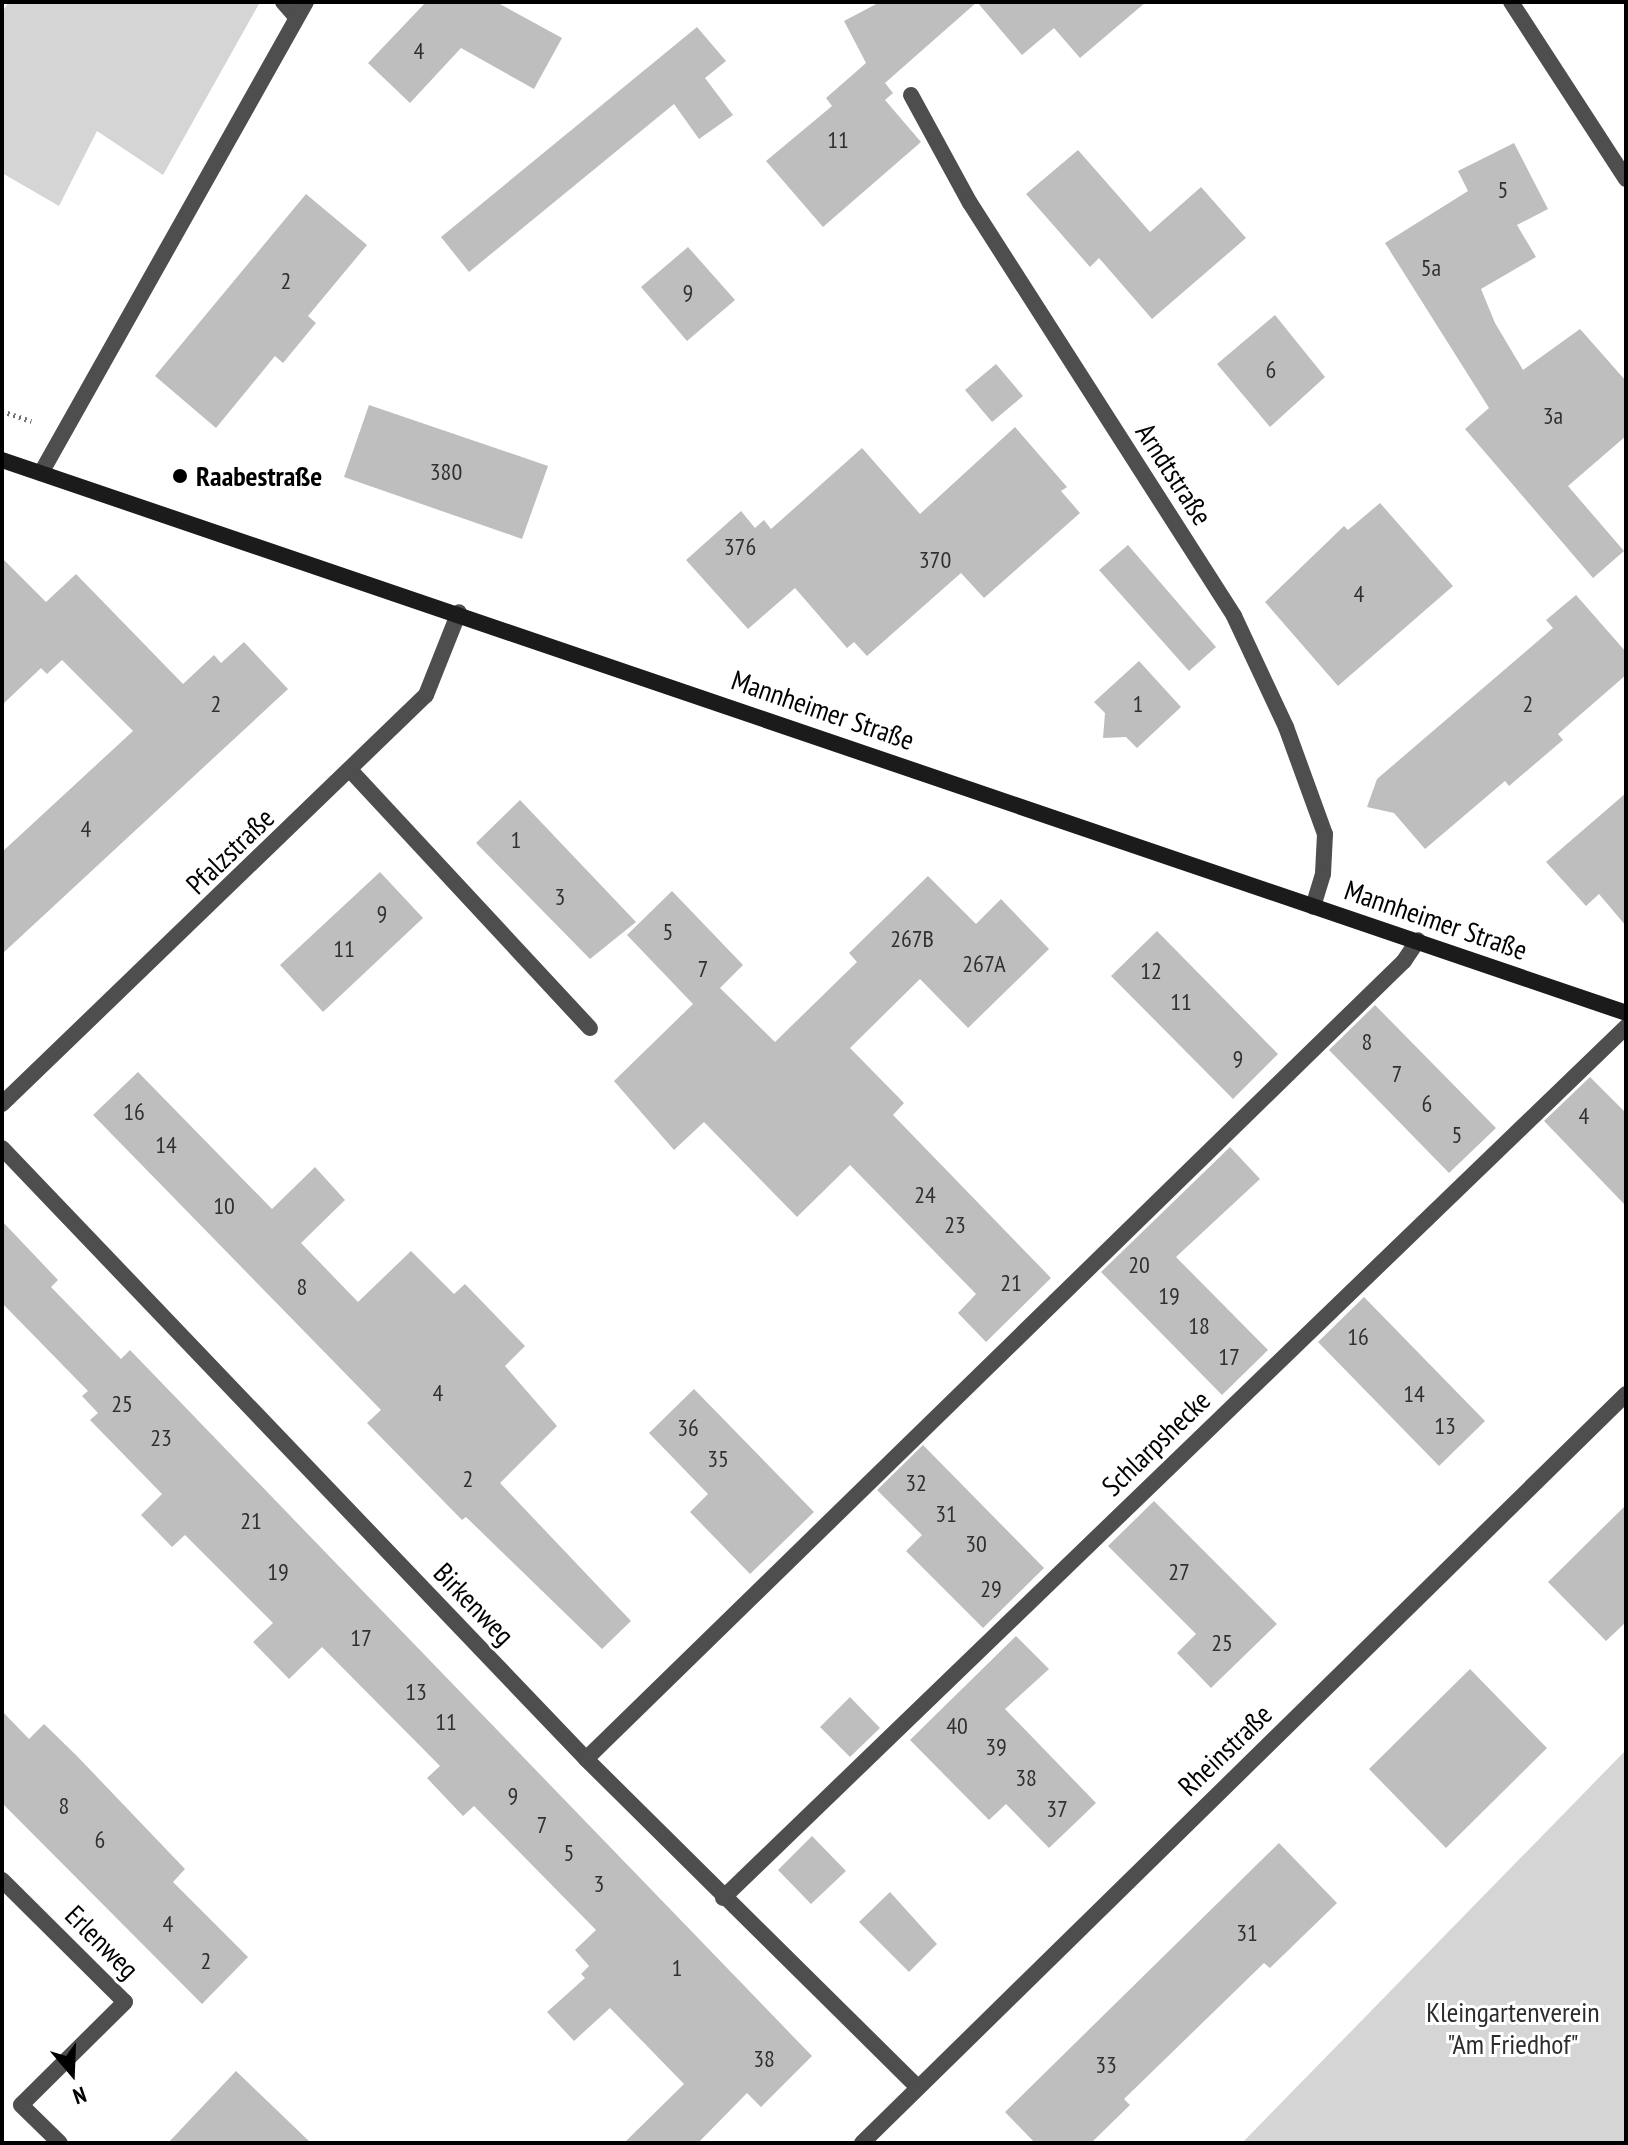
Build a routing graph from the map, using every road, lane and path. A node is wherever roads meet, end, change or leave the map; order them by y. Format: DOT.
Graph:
graph roads {
  1 [pos="283,2"];
  2 [pos="306,2"];
  3 [pos="1511,2"];
  4 [pos="295,16"];
  5 [pos="911,95"];
  6 [pos="1626,179"];
  7 [pos="2,460"];
  8 [pos="41,473"];
  9 [pos="459,612"];
  10 [pos="351,771"];
  11 [pos="1313,906"];
  12 [pos="1418,940"];
  13 [pos="1626,1013"];
  14 [pos="1626,1027"];
  15 [pos="590,1028"];
  16 [pos="2,1104"];
  17 [pos="2,1148"];
  18 [pos="1626,1394"];
  19 [pos="586,1759"];
  20 [pos="2,1880"];
  21 [pos="723,1898"];
  22 [pos="918,2087"];
  23 [pos="60,2143"];
  24 [pos="862,2143"];
  1 -- 4 [label="street"];
  2 -- 4 [label="street"];
  3 -- 6 [label="street"];
  4 -- 8 [label="street"];
  5 -- 11 [label="street, Arndtstraße"];
  7 -- 8 [label="street, Mannheimer Straße"];
  8 -- 9 [label="street, Mannheimer Straße"];
  9 -- 10 [label="street, Pfalzstraße"];
  9 -- 11 [label="street, Mannheimer Straße"];
  10 -- 15 [label="street"];
  10 -- 16 [label="street, Pfalzstraße"];
  11 -- 12 [label="street, Mannheimer Straße"];
  12 -- 13 [label="street, Mannheimer Straße"];
  12 -- 19 [label="street"];
  14 -- 21 [label="street, Schlarpshecke"];
  17 -- 19 [label="street, Birkenweg"];
  18 -- 22 [label="street, Rheinstraße"];
  19 -- 21 [label="street, Birkenweg"];
  20 -- 23 [label="street, Erlenweg"];
  21 -- 22 [label="street, Birkenweg"];
  22 -- 24 [label="street, Rheinstraße"];
}
